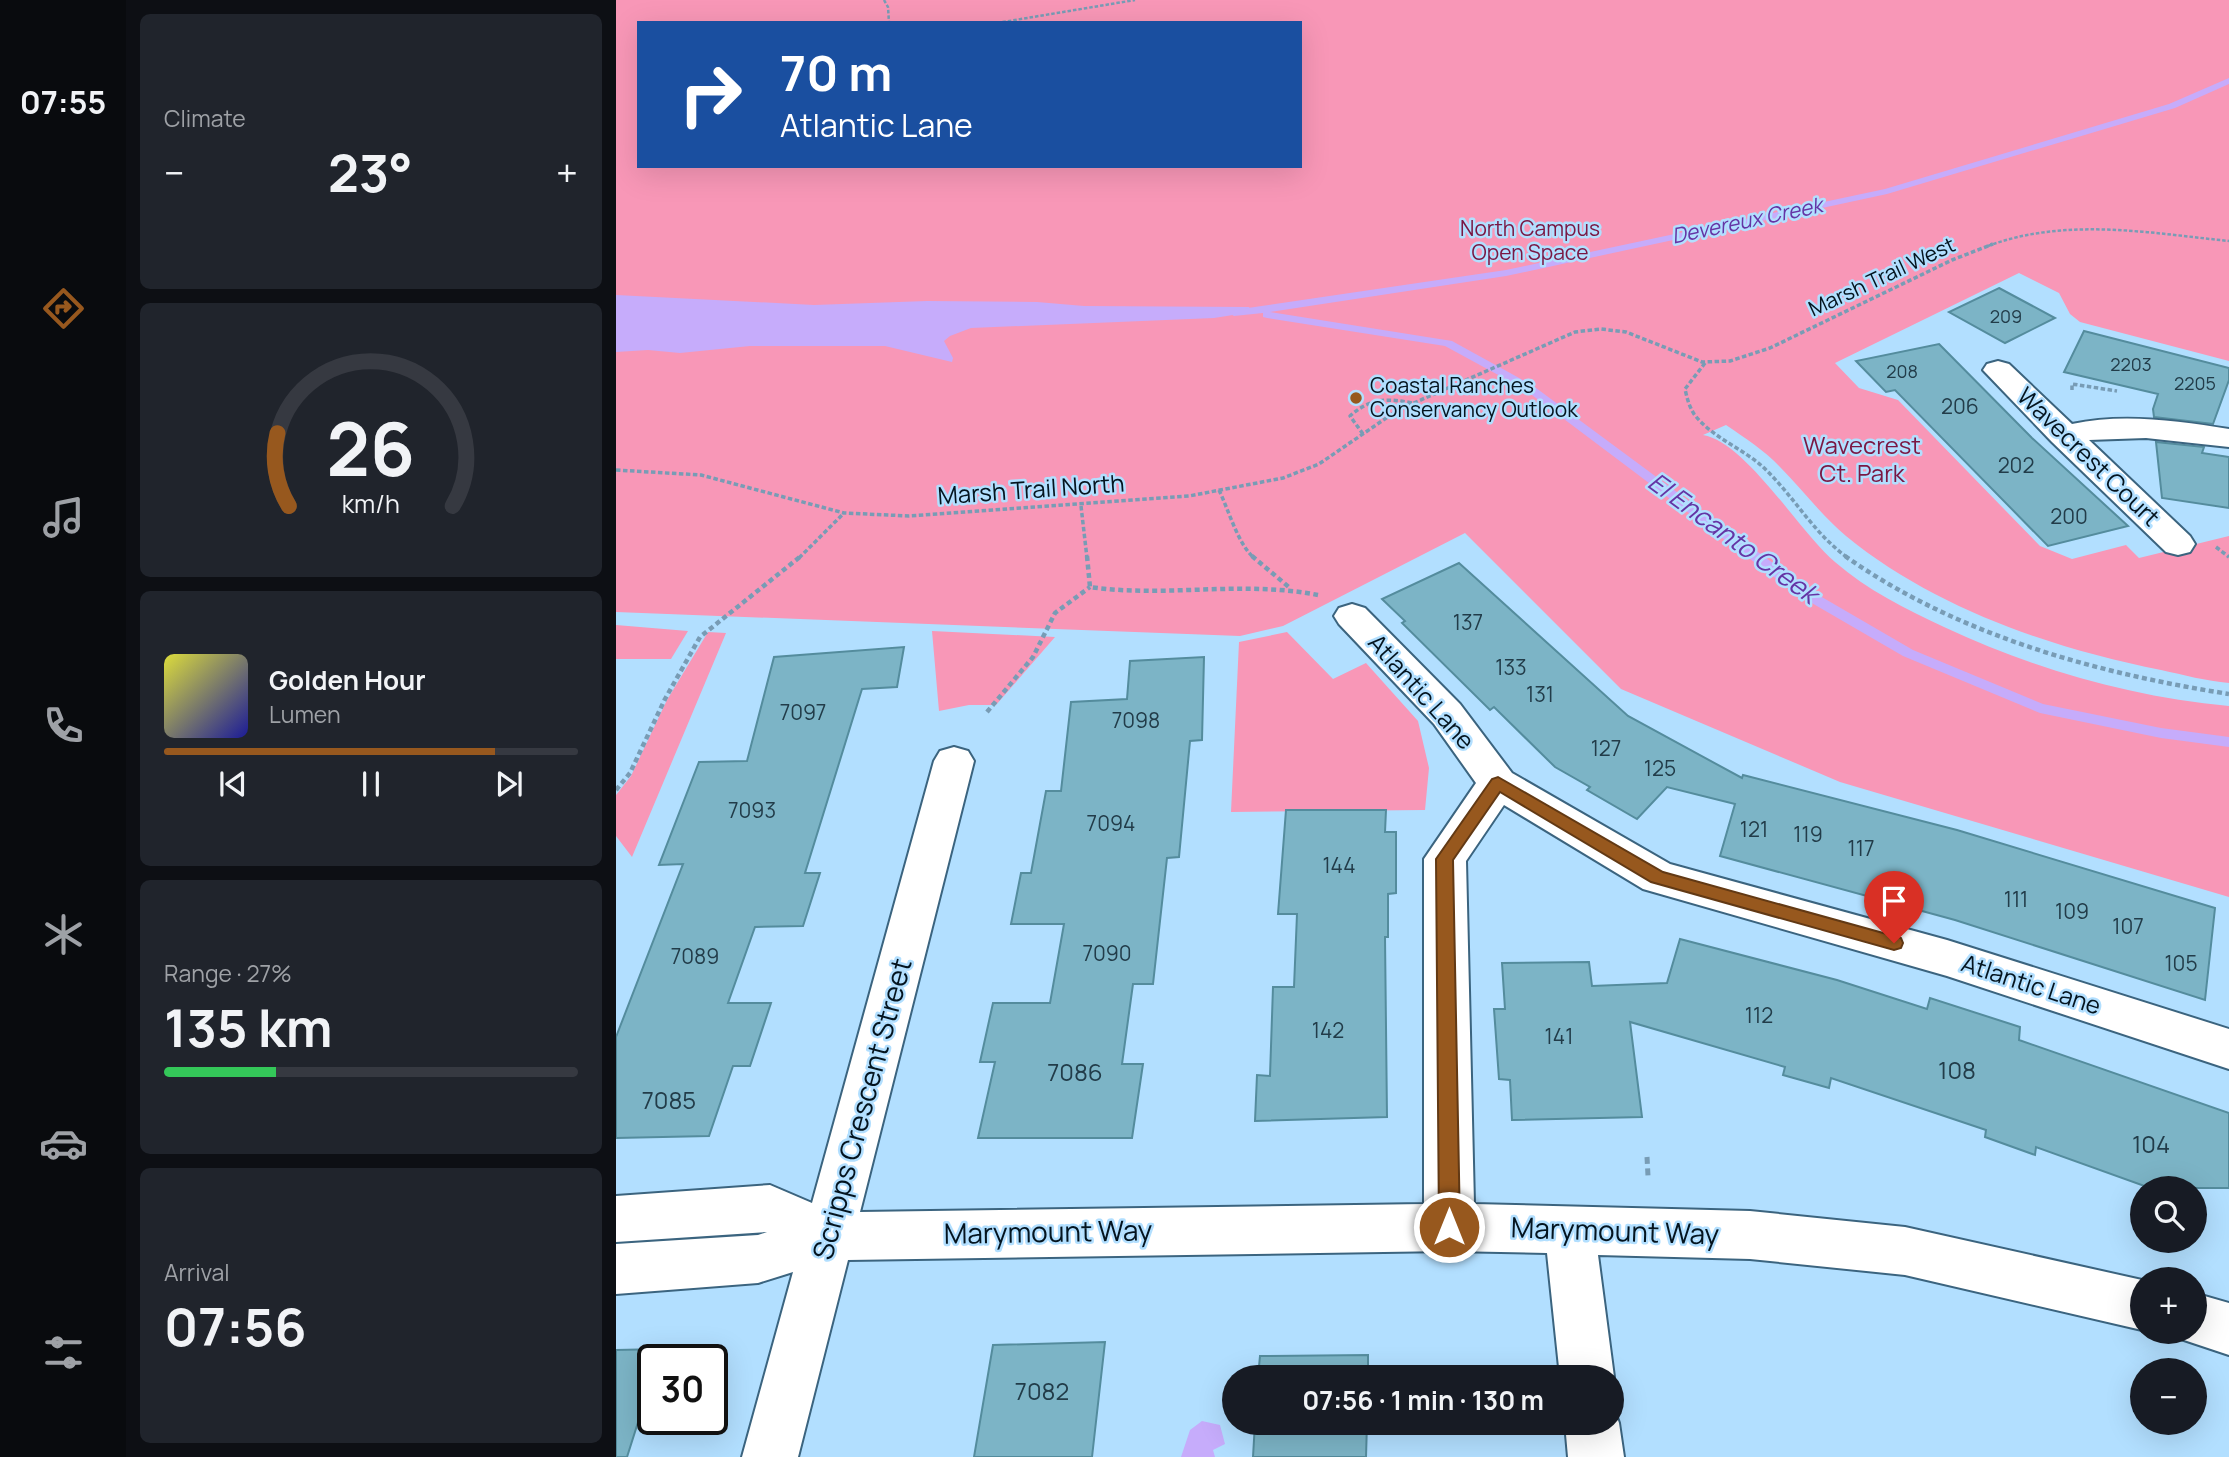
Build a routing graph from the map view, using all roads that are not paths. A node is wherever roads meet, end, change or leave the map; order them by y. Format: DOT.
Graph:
graph roads {
  1 [pos="1998,370"];
  2 [pos="2063,435"];
  3 [pos="2229,438"];
  4 [pos="2178,544"];
  5 [pos="1340,608"];
  6 [pos="954,761"];
  7 [pos="1498,783"];
  8 [pos="2229,1049"];
  9 [pos="616,1219"];
  10 [pos="1449,1227"];
  11 [pos="1569,1229"];
  12 [pos="829,1236"];
  13 [pos="616,1269"];
  14 [pos="2130,1302"];
  15 [pos="2207,1323"];
  16 [pos="2229,1329"];
  17 [pos="1586,1365"];
  18 [pos="1593,1435"];
  19 [pos="770,1457"];
  20 [pos="1596,1457"];
  1 -- 2 [label="street, Wavecrest Court"];
  2 -- 3 [label="street"];
  2 -- 4 [label="street, Wavecrest Court"];
  5 -- 7 [label="street, Atlantic Lane"];
  6 -- 12 [label="street, Scripps Crescent Street"];
  7 -- 8 [label="street, Atlantic Lane"];
  7 -- 10 [label="street"];
  9 -- 12 [label="street"];
  10 -- 11 [label="street, Marymount Way"];
  10 -- 12 [label="street, Marymount Way"];
  11 -- 14 [label="street, Marymount Way"];
  11 -- 17 [label="street"];
  12 -- 13 [label="street"];
  12 -- 19 [label="street, Scripps Crescent Street"];
  15 -- 16 [label="street"];
  18 -- 20 [label="street"];
}
